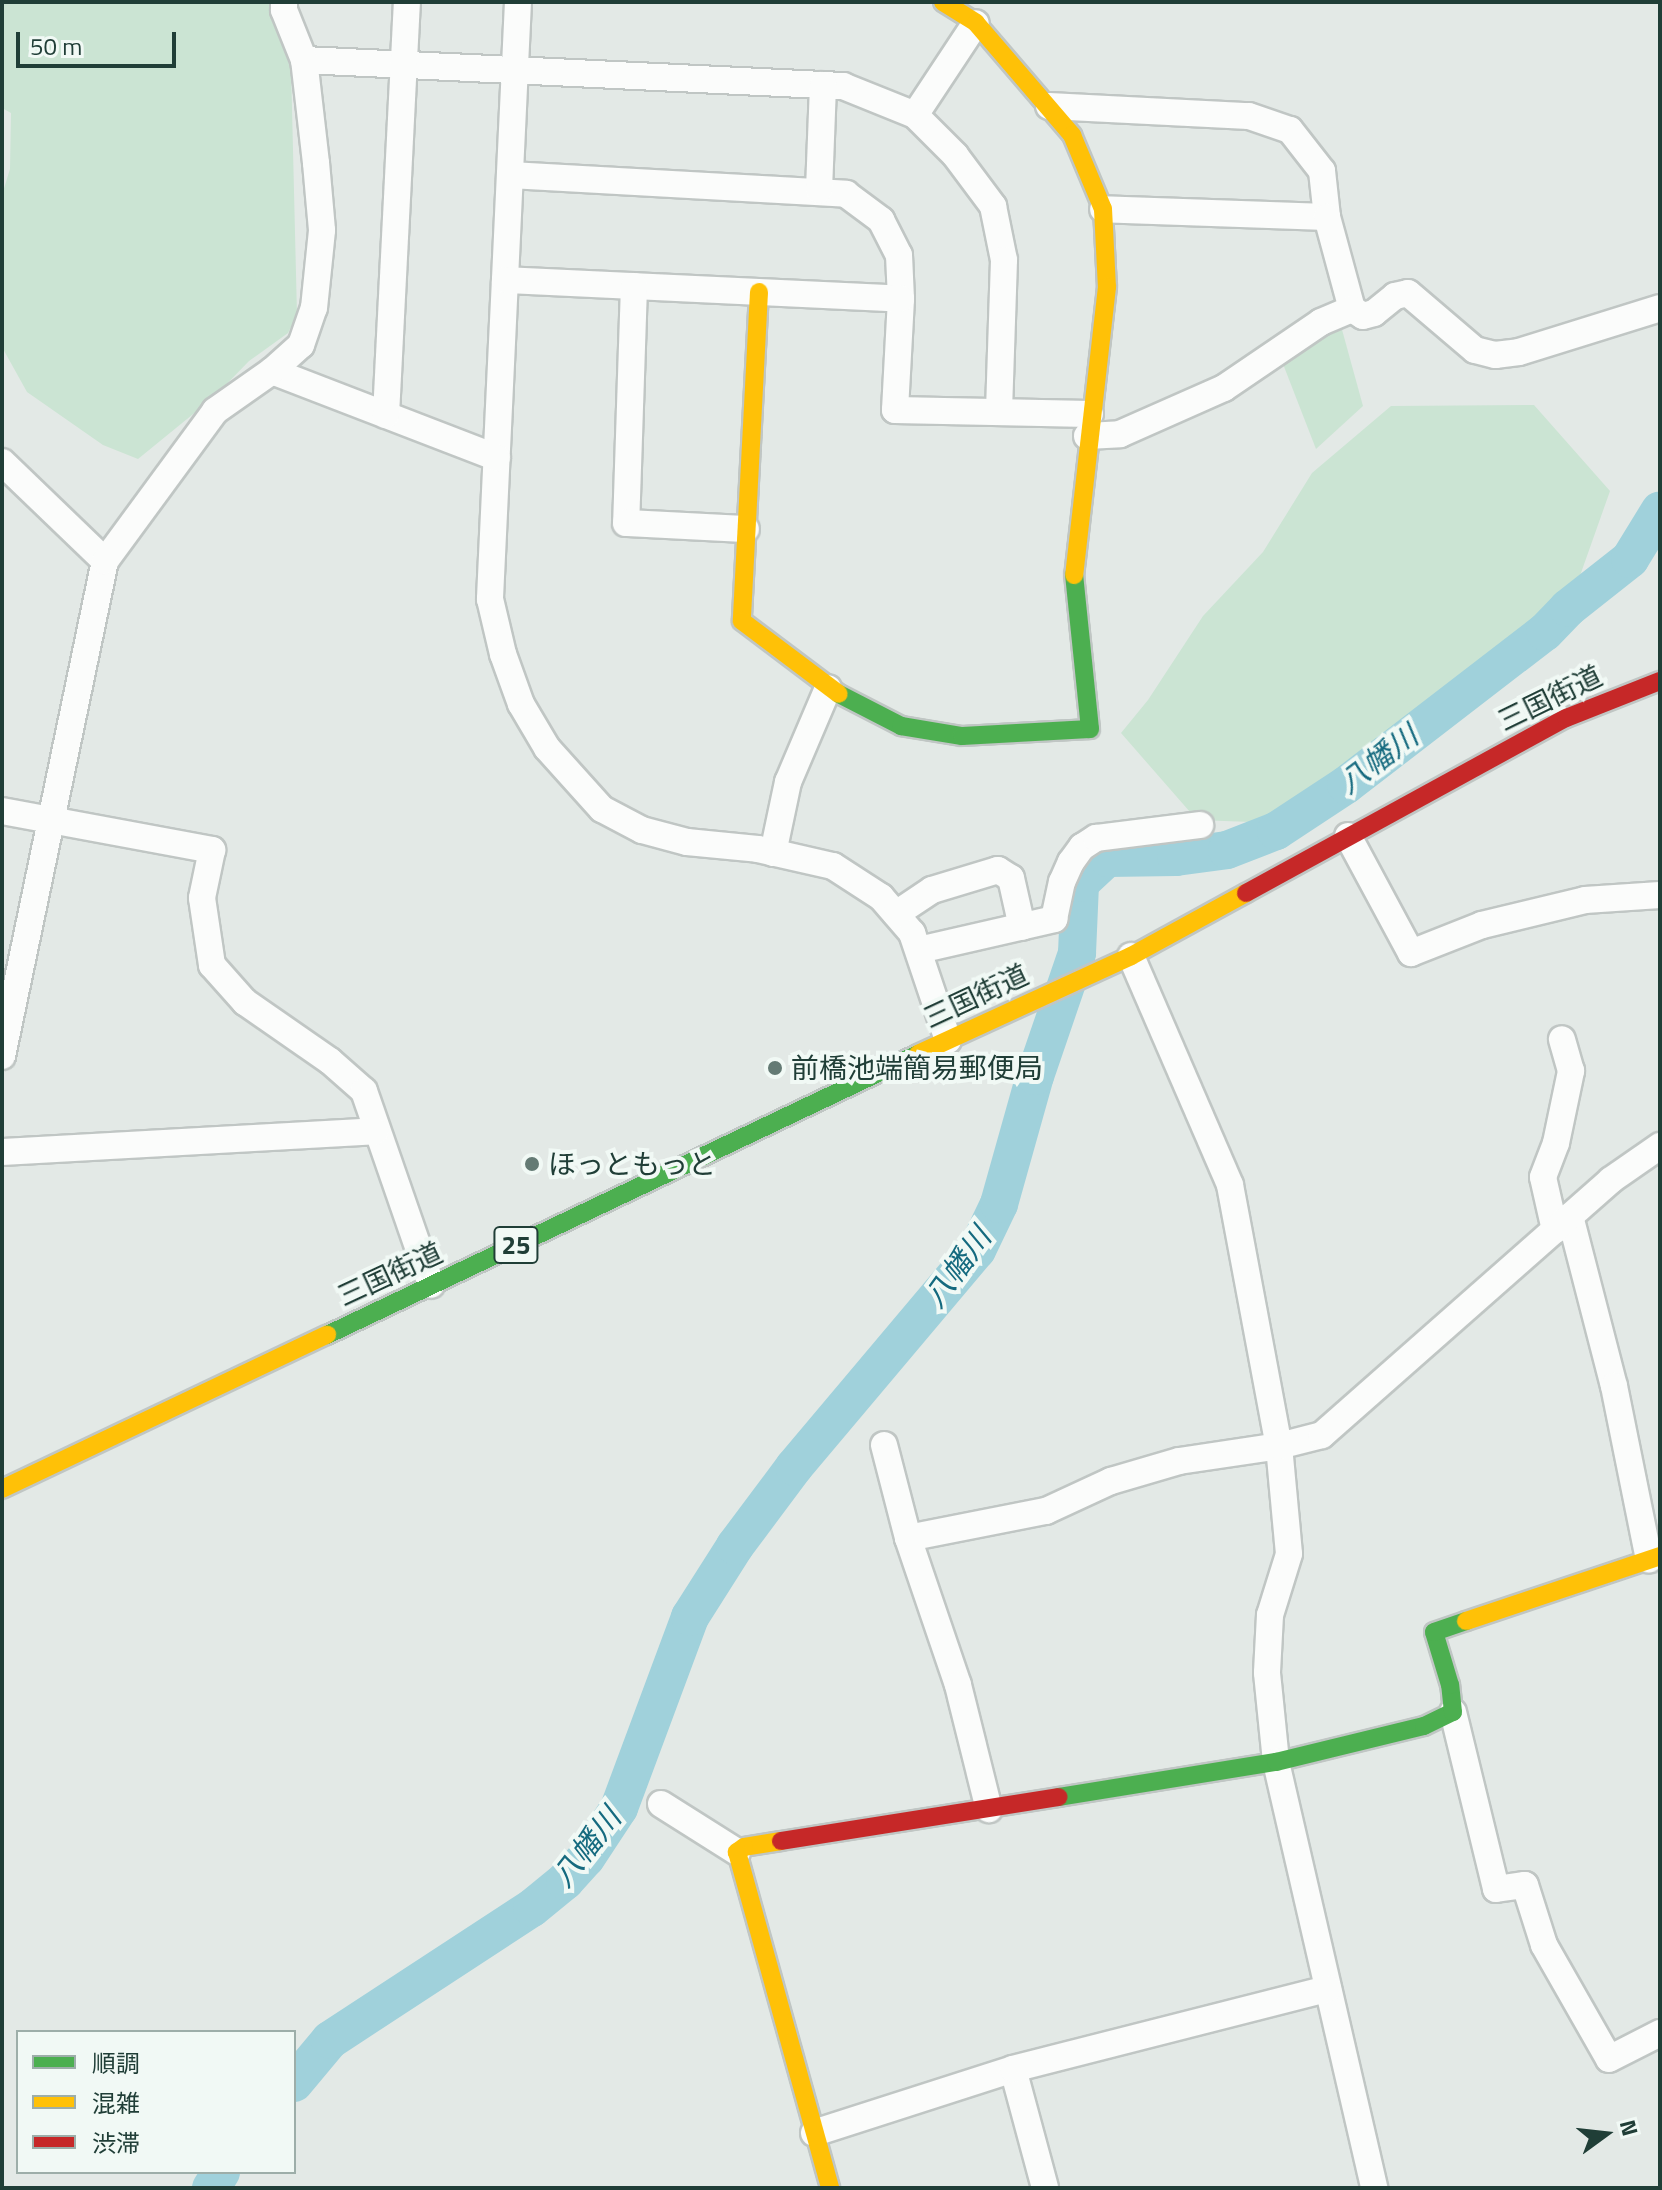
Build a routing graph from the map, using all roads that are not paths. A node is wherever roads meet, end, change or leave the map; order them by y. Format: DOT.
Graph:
graph roads {
  1 [pos="284,2"];
  2 [pos="407,2"];
  3 [pos="518,2"];
  4 [pos="943,2"];
  5 [pos="976,23"];
  6 [pos="304,60"];
  7 [pos="405,64"];
  8 [pos="515,69"];
  9 [pos="823,85"];
  10 [pos="1049,106"];
  11 [pos="915,115"];
  12 [pos="510,175"];
  13 [pos="819,190"];
  14 [pos="1103,209"];
  15 [pos="1327,217"];
  16 [pos="505,280"];
  17 [pos="634,286"];
  18 [pos="759,292"];
  19 [pos="901,299"];
  20 [pos="1660,308"];
  21 [pos="1352,309"];
  22 [pos="272,371"];
  23 [pos="999,412"];
  24 [pos="386,415"];
  25 [pos="1088,425"];
  26 [pos="497,458"];
  27 [pos="2,462"];
  28 [pos="746,529"];
  29 [pos="105,561"];
  30 [pos="1660,681"];
  31 [pos="828,688"];
  32 [pos="2,811"];
  33 [pos="52,822"];
  34 [pos="1200,825"];
  35 [pos="1348,836"];
  36 [pos="773,853"];
  37 [pos="1660,895"];
  38 [pos="896,914"];
  39 [pos="1022,927"];
  40 [pos="919,950"];
  41 [pos="1131,956"];
  42 [pos="1562,1039"];
  43 [pos="948,1040"];
  44 [pos="2,1056"];
  45 [pos="375,1131"];
  46 [pos="1660,1146"];
  47 [pos="2,1152"];
  48 [pos="1563,1223"];
  49 [pos="431,1285"];
  50 [pos="884,1445"];
  51 [pos="1279,1446"];
  52 [pos="2,1489"];
  53 [pos="908,1538"];
  54 [pos="1655,1558"];
  55 [pos="1453,1712"];
  56 [pos="1276,1762"];
  57 [pos="661,1804"];
  58 [pos="989,1809"];
  59 [pos="737,1852"];
  60 [pos="1328,1989"];
  61 [pos="1660,2033"];
  62 [pos="1013,2069"];
  63 [pos="814,2133"];
  64 [pos="830,2188"];
  65 [pos="1045,2188"];
  66 [pos="1374,2188"];
  1 -- 6 [label="street"];
  2 -- 7 [label="street"];
  3 -- 8 [label="street"];
  4 -- 5 [label="street"];
  5 -- 10 [label="street"];
  5 -- 11 [label="street"];
  6 -- 7 [label="street"];
  6 -- 22 [label="street"];
  7 -- 8 [label="street"];
  7 -- 24 [label="street"];
  8 -- 9 [label="street"];
  8 -- 12 [label="street"];
  9 -- 11 [label="street"];
  9 -- 13 [label="street"];
  10 -- 14 [label="street"];
  10 -- 15 [label="street"];
  11 -- 23 [label="street"];
  12 -- 13 [label="street"];
  12 -- 16 [label="street"];
  13 -- 19 [label="street"];
  14 -- 15 [label="street"];
  14 -- 25 [label="street"];
  15 -- 21 [label="street"];
  16 -- 17 [label="street"];
  16 -- 26 [label="street"];
  17 -- 18 [label="street"];
  17 -- 28 [label="street"];
  18 -- 19 [label="street"];
  18 -- 28 [label="street"];
  19 -- 23 [label="street"];
  20 -- 21 [label="street"];
  21 -- 25 [label="street"];
  22 -- 24 [label="street"];
  22 -- 29 [label="street"];
  23 -- 25 [label="street"];
  24 -- 26 [label="street"];
  25 -- 31 [label="street"];
  26 -- 36 [label="street"];
  27 -- 29 [label="street"];
  28 -- 31 [label="street"];
  29 -- 33 [label="street"];
  30 -- 35 [label="street, 三国街道 / 25"];
  31 -- 36 [label="street"];
  32 -- 33 [label="street"];
  33 -- 44 [label="street"];
  33 -- 45 [label="street"];
  34 -- 39 [label="street"];
  35 -- 37 [label="street"];
  35 -- 41 [label="street, 三国街道 / 25"];
  36 -- 38 [label="street"];
  38 -- 39 [label="street"];
  38 -- 40 [label="street"];
  39 -- 40 [label="street"];
  40 -- 43 [label="street"];
  41 -- 43 [label="street, 三国街道 / 25"];
  41 -- 51 [label="street"];
  42 -- 48 [label="street"];
  43 -- 49 [label="street, 三国街道 / 25"];
  45 -- 47 [label="street"];
  45 -- 49 [label="street"];
  46 -- 48 [label="street"];
  48 -- 51 [label="street"];
  48 -- 54 [label="street"];
  49 -- 52 [label="street, 三国街道 / 25"];
  50 -- 53 [label="street"];
  51 -- 53 [label="street"];
  51 -- 56 [label="street"];
  53 -- 58 [label="street"];
  54 -- 55 [label="street"];
  55 -- 56 [label="street"];
  55 -- 61 [label="street"];
  56 -- 58 [label="street"];
  56 -- 60 [label="street"];
  57 -- 59 [label="street"];
  58 -- 59 [label="street"];
  59 -- 63 [label="street"];
  60 -- 62 [label="street"];
  60 -- 66 [label="street"];
  62 -- 63 [label="street"];
  62 -- 65 [label="street"];
  63 -- 64 [label="street"];
}
